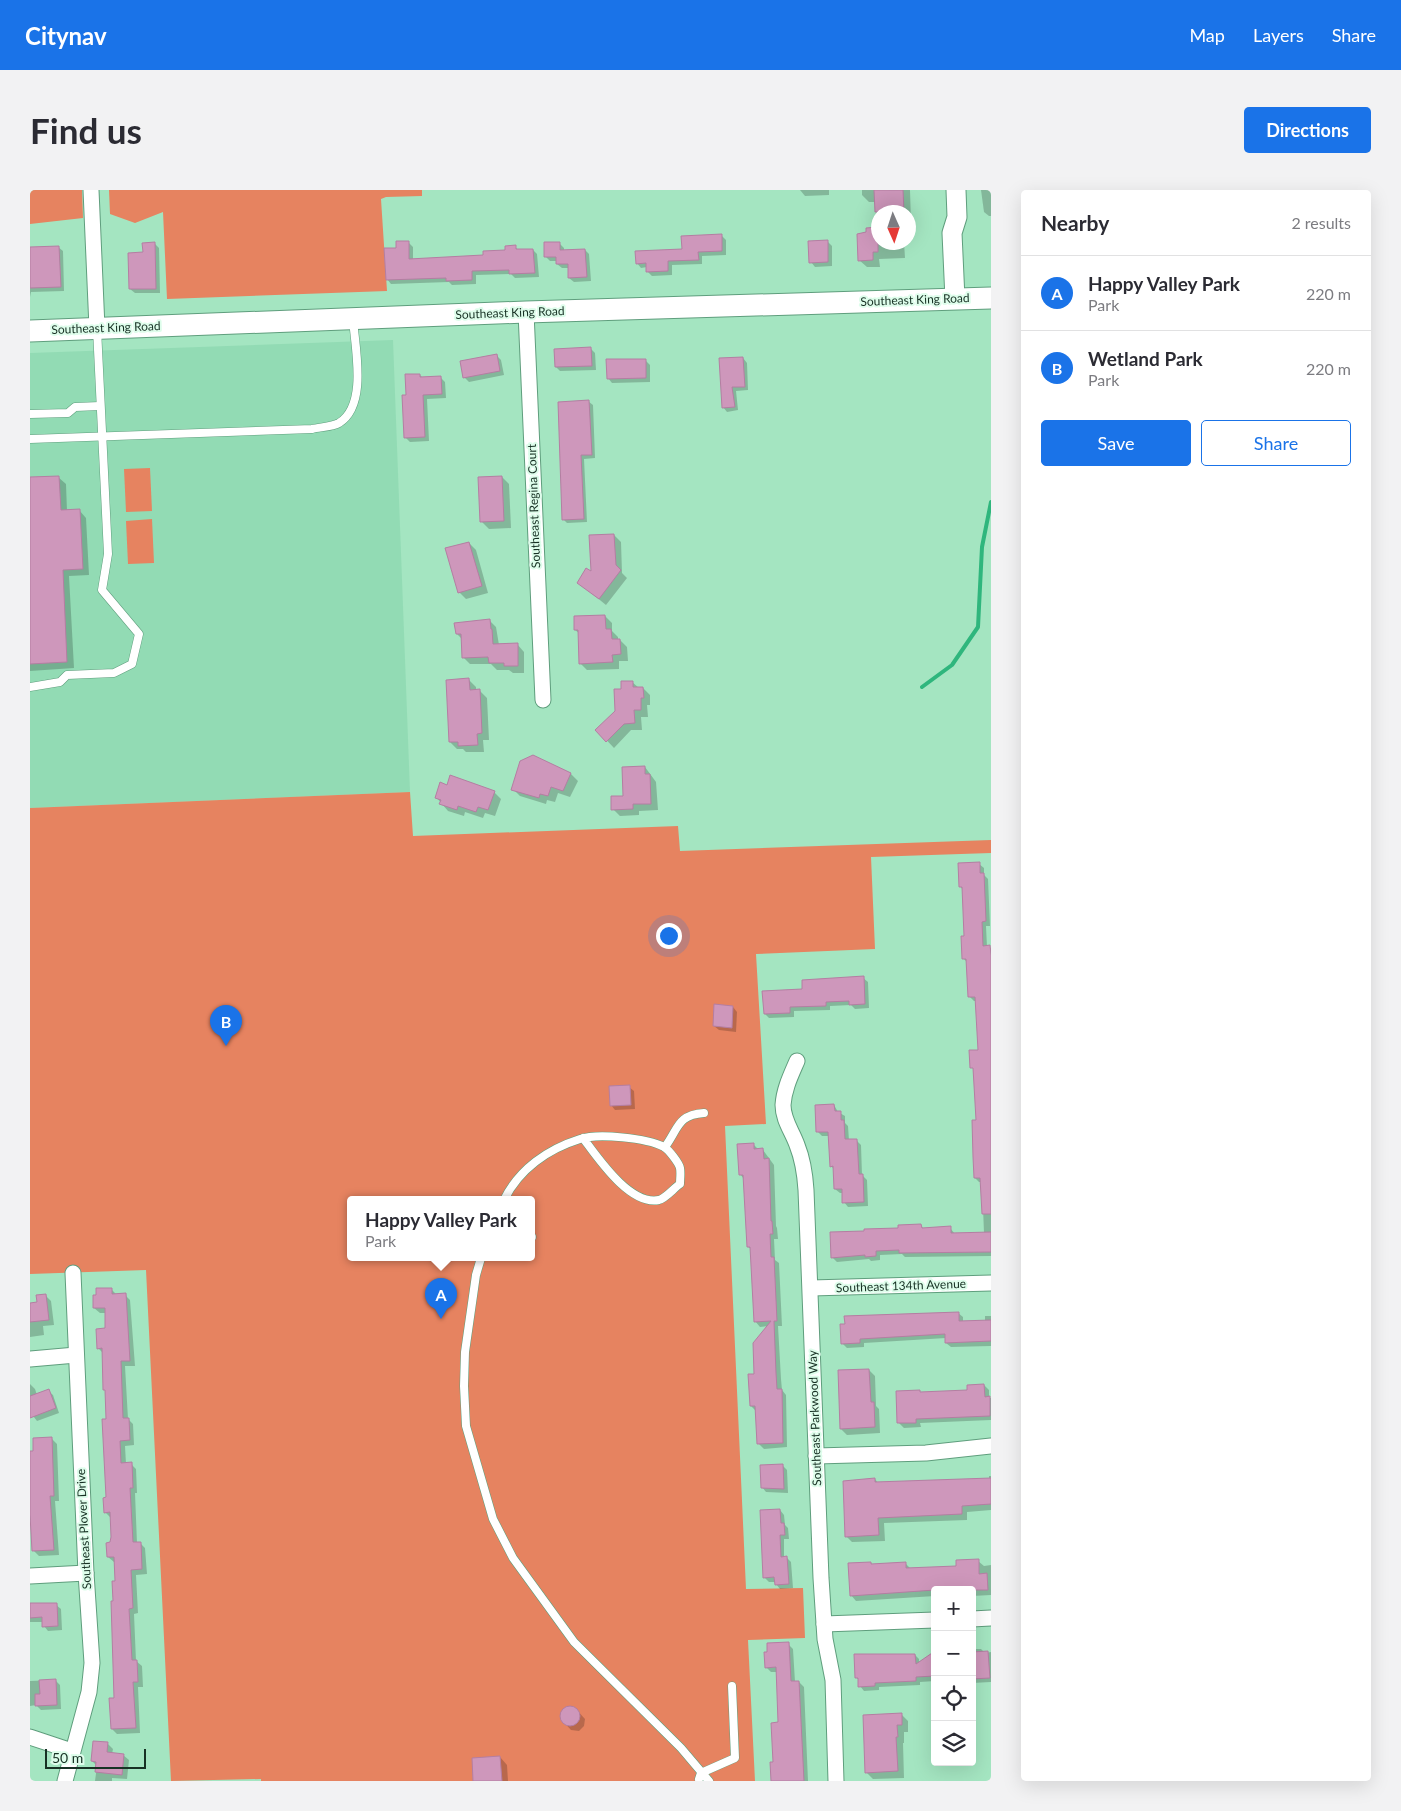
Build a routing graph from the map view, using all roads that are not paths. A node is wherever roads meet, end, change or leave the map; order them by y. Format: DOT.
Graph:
graph roads {
  1 [pos="91,190"];
  2 [pos="942,190"];
  3 [pos="956,190"];
  4 [pos="952,233"];
  5 [pos="991,298"];
  6 [pos="955,299"];
  7 [pos="526,312"];
  8 [pos="353,319"];
  9 [pos="97,328"];
  10 [pos="30,331"];
  11 [pos="100,406"];
  12 [pos="30,414"];
  13 [pos="102,437"];
  14 [pos="30,439"];
  15 [pos="30,687"];
  16 [pos="543,700"];
  17 [pos="797,1061"];
  18 [pos="704,1114"];
  19 [pos="583,1138"];
  20 [pos="665,1147"];
  21 [pos="506,1196"];
  22 [pos="480,1261"];
  23 [pos="73,1273"];
  24 [pos="991,1283"];
  25 [pos="811,1288"];
  26 [pos="76,1355"];
  27 [pos="30,1359"];
  28 [pos="991,1446"];
  29 [pos="816,1456"];
  30 [pos="86,1573"];
  31 [pos="30,1576"];
  32 [pos="976,1618"];
  33 [pos="991,1618"];
  34 [pos="931,1620"];
  35 [pos="824,1624"];
  36 [pos="732,1686"];
  37 [pos="30,1737"];
  38 [pos="72,1751"];
  39 [pos="700,1776"];
  40 [pos="65,1781"];
  41 [pos="708,1781"];
  42 [pos="836,1781"];
  1 -- 9 [label="street"];
  2 -- 4 [label="street"];
  3 -- 4 [label="street"];
  4 -- 6 [label="street"];
  5 -- 6 [label="main road, Southeast King Road"];
  6 -- 7 [label="main road, Southeast King Road"];
  7 -- 8 [label="main road, Southeast King Road"];
  7 -- 16 [label="street, Southeast Regina Court"];
  8 -- 9 [label="main road, Southeast King Road"];
  8 -- 13 [label="lane"];
  9 -- 10 [label="main road, Southeast King Road"];
  9 -- 11 [label="lane"];
  11 -- 12 [label="lane"];
  11 -- 13 [label="lane"];
  13 -- 14 [label="lane"];
  13 -- 15 [label="lane"];
  17 -- 25 [label="street, Southeast Parkwood Way"];
  18 -- 20 [label="lane"];
  19 -- 20 [label="lane"];
  19 -- 20 [label="lane"];
  19 -- 21 [label="lane"];
  22 -- 39 [label="lane"];
  23 -- 26 [label="street, Southeast Plover Drive"];
  24 -- 25 [label="street, Southeast 134th Avenue"];
  25 -- 29 [label="street, Southeast Parkwood Way"];
  26 -- 27 [label="street"];
  26 -- 30 [label="street, Southeast Plover Drive"];
  28 -- 29 [label="street"];
  29 -- 35 [label="street, Southeast Parkwood Way"];
  30 -- 31 [label="street"];
  30 -- 38 [label="street, Southeast Plover Drive"];
  32 -- 33 [label="street"];
  34 -- 35 [label="street"];
  35 -- 42 [label="street, Southeast Parkwood Way"];
  36 -- 39 [label="lane"];
  37 -- 38 [label="street"];
  38 -- 40 [label="street, Southeast Plover Drive"];
  39 -- 41 [label="lane"];
}
